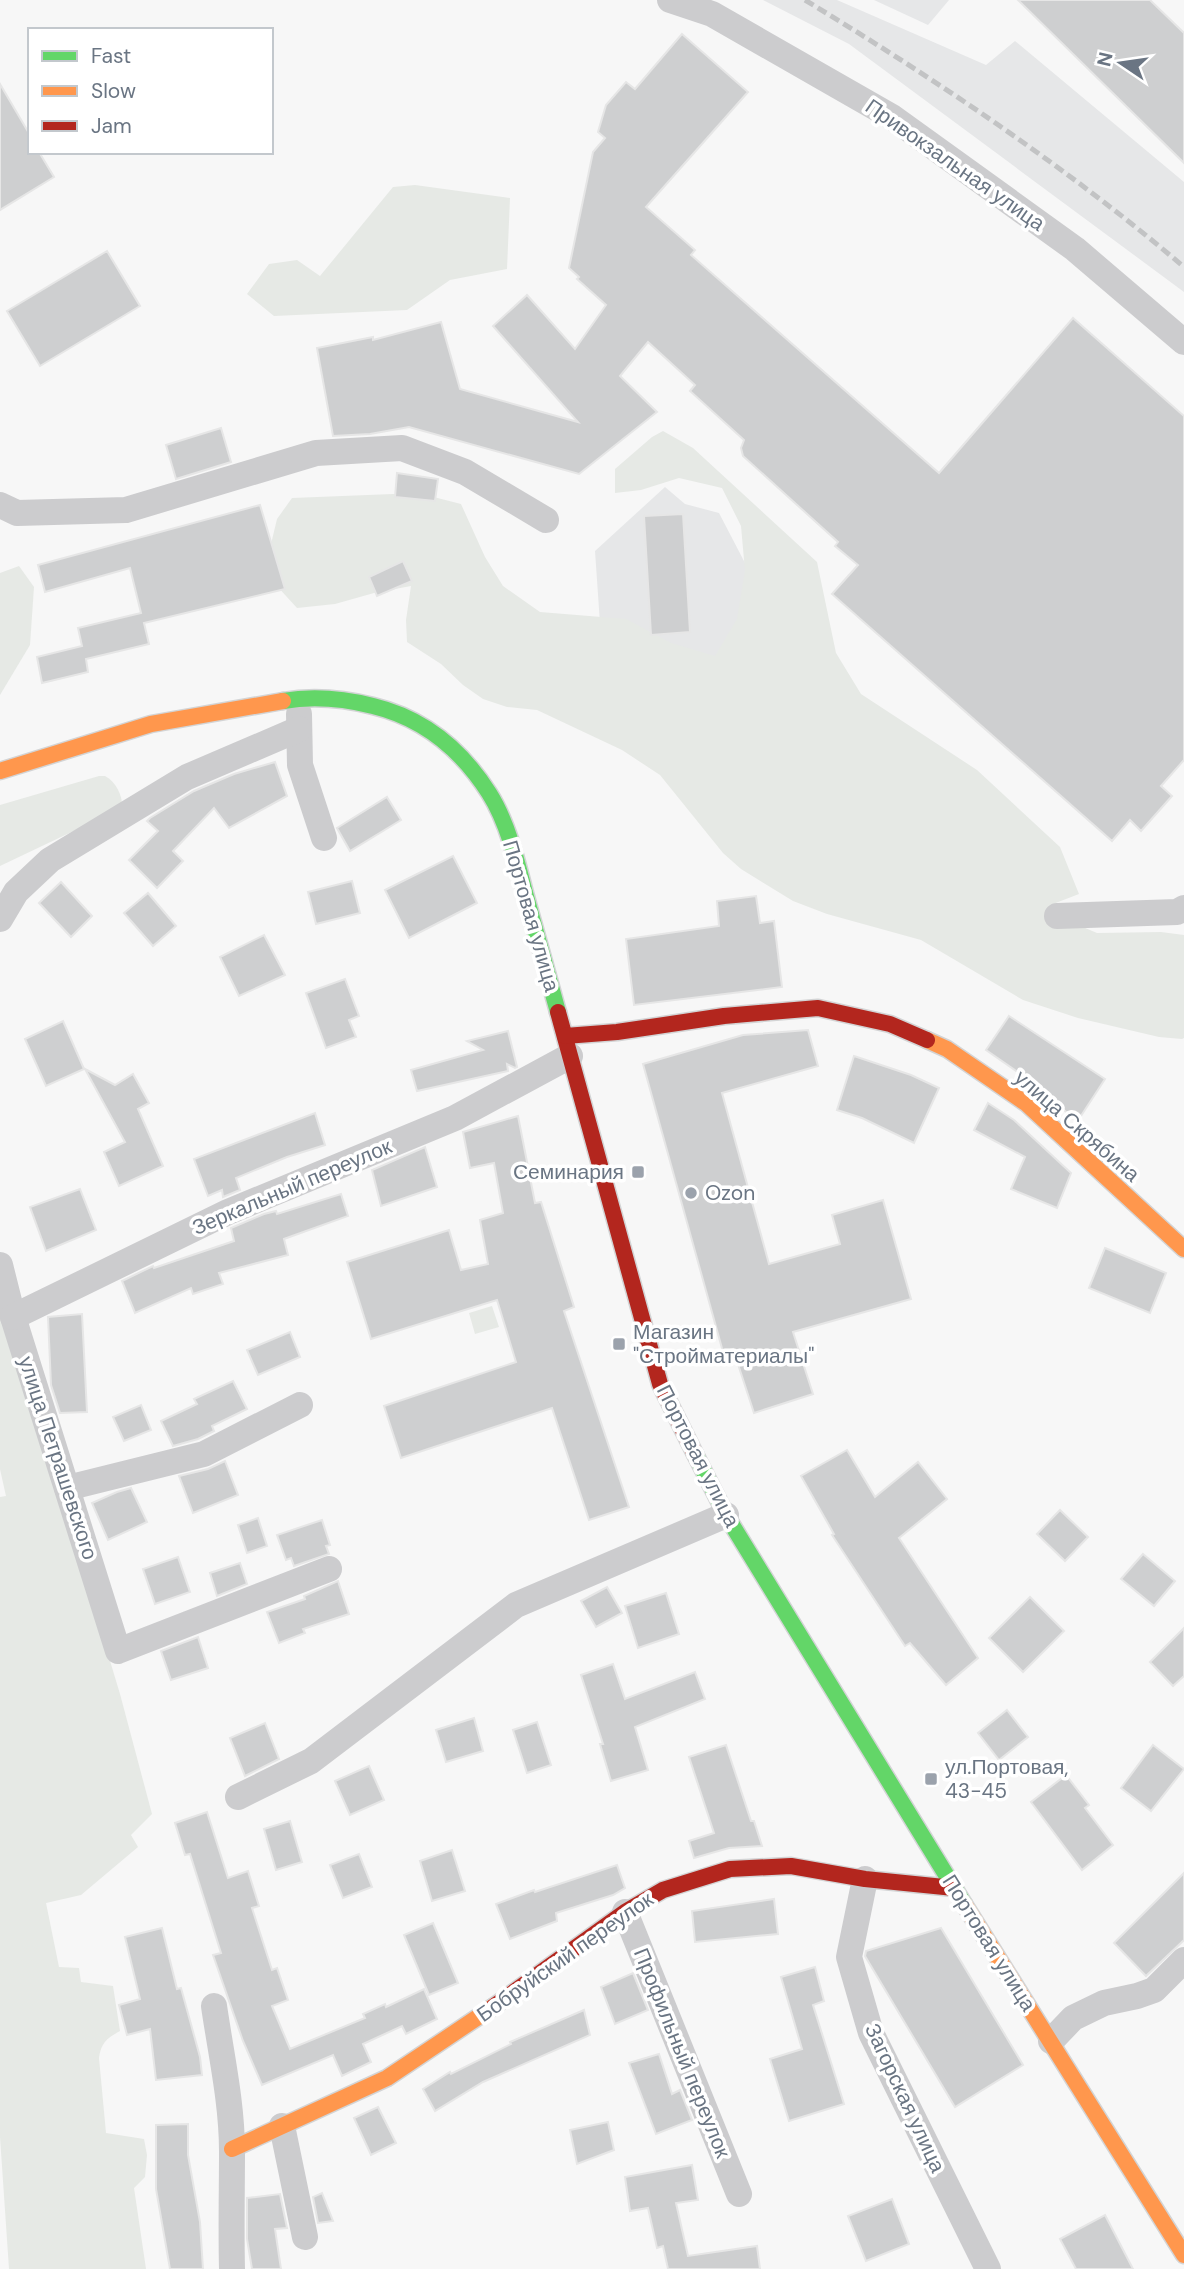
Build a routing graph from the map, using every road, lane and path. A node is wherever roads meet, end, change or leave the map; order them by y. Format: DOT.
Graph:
graph roads {
  1 [pos="670,0"];
  2 [pos="1184,342"];
  3 [pos="0,505"];
  4 [pos="546,520"];
  5 [pos="298,698"];
  6 [pos="299,729"];
  7 [pos="0,771"];
  8 [pos="324,838"];
  9 [pos="1184,908"];
  10 [pos="1057,916"];
  11 [pos="0,919"];
  12 [pos="568,1046"];
  13 [pos="1184,1249"];
  14 [pos="0,1265"];
  15 [pos="13,1317"];
  16 [pos="300,1405"];
  17 [pos="67,1488"];
  18 [pos="726,1515"];
  19 [pos="329,1569"];
  20 [pos="238,1797"];
  21 [pos="865,1879"];
  22 [pos="954,1888"];
  23 [pos="625,1912"];
  24 [pos="1184,1960"];
  25 [pos="214,2006"];
  26 [pos="1051,2041"];
  27 [pos="282,2126"];
  28 [pos="232,2149"];
  29 [pos="739,2194"];
  30 [pos="305,2237"];
  31 [pos="1184,2255"];
  32 [pos="232,2269"];
  33 [pos="988,2269"];
  1 -- 2 [label="street, Привокзальная улица"];
  3 -- 4 [label="street"];
  5 -- 6 [label="street"];
  5 -- 7 [label="main road, Портовая улица"];
  5 -- 12 [label="main road, Портовая улица"];
  6 -- 8 [label="street"];
  6 -- 11 [label="street"];
  9 -- 10 [label="street"];
  12 -- 13 [label="main road, улица Скрябина"];
  12 -- 15 [label="street, Зеркальный переулок"];
  12 -- 18 [label="main road, Портовая улица"];
  14 -- 15 [label="street, улица Петрашевского"];
  15 -- 17 [label="street, улица Петрашевского"];
  16 -- 17 [label="street"];
  17 -- 19 [label="street, улица Петрашевского"];
  18 -- 20 [label="street"];
  18 -- 22 [label="main road, Портовая улица"];
  21 -- 22 [label="main road, Бобруйский переулок"];
  21 -- 23 [label="main road, Бобруйский переулок"];
  21 -- 33 [label="street, Загорская улица"];
  22 -- 26 [label="main road, Портовая улица"];
  23 -- 27 [label="main road, Бобруйский переулок"];
  23 -- 29 [label="street, Профильный переулок"];
  24 -- 26 [label="street"];
  25 -- 28 [label="street"];
  26 -- 31 [label="main road, Портовая улица"];
  27 -- 28 [label="main road, Бобруйский переулок"];
  27 -- 30 [label="street"];
  28 -- 32 [label="street"];
}
